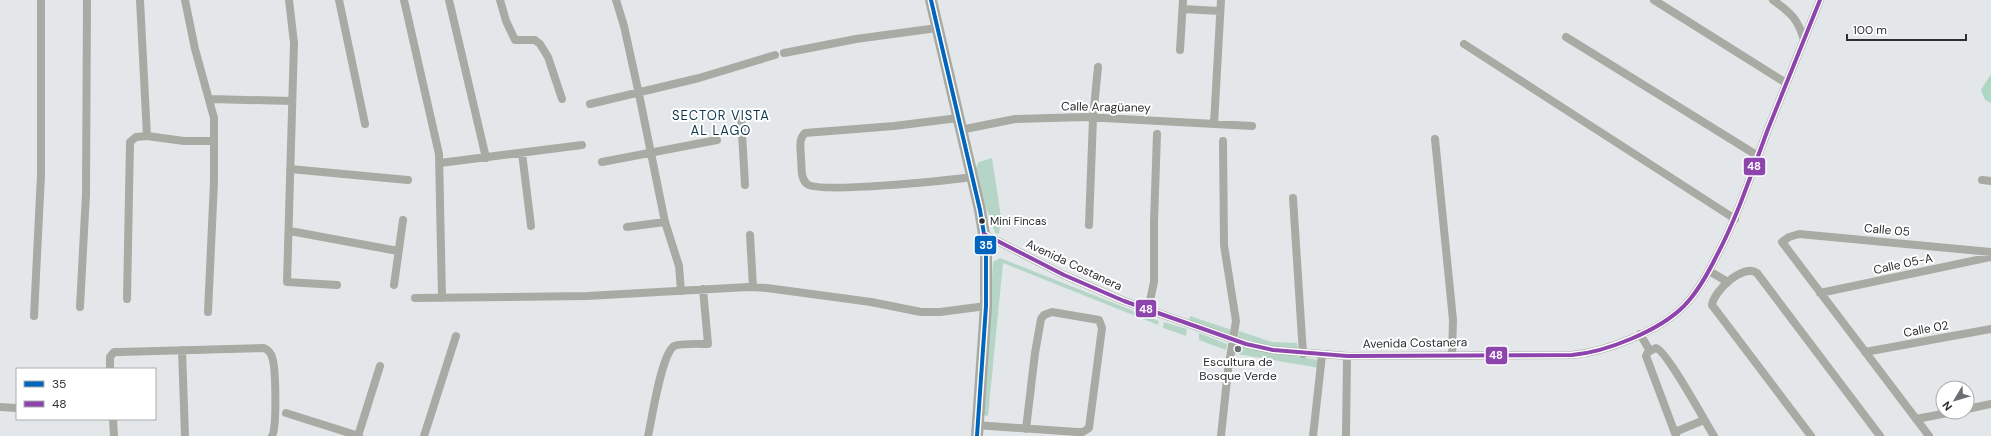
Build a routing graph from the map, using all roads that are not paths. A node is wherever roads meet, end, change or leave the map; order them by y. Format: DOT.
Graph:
graph roads {
  1 [pos="41,0"];
  2 [pos="87,0"];
  3 [pos="140,0"];
  4 [pos="185,0"];
  5 [pos="289,0"];
  6 [pos="339,0"];
  7 [pos="404,0"];
  8 [pos="449,0"];
  9 [pos="500,0"];
  10 [pos="616,0"];
  11 [pos="931,0"];
  12 [pos="1183,0"];
  13 [pos="1221,0"];
  14 [pos="1654,0"];
  15 [pos="1773,0"];
  16 [pos="1820,0"];
  17 [pos="1183,9"];
  18 [pos="1220,11"];
  19 [pos="937,28"];
  20 [pos="1566,37"];
  21 [pos="1804,40"];
  22 [pos="1464,44"];
  23 [pos="1180,50"];
  24 [pos="784,53"];
  25 [pos="775,56"];
  26 [pos="1098,67"];
  27 [pos="1786,83"];
  28 [pos="639,92"];
  29 [pos="209,99"];
  30 [pos="562,99"];
  31 [pos="292,101"];
  32 [pos="590,104"];
  33 [pos="741,116"];
  34 [pos="1093,118"];
  35 [pos="365,124"];
  36 [pos="959,124"];
  37 [pos="1214,124"];
  38 [pos="1252,126"];
  39 [pos="1157,134"];
  40 [pos="147,136"];
  41 [pos="1435,139"];
  42 [pos="717,140"];
  43 [pos="214,141"];
  44 [pos="1223,142"];
  45 [pos="582,145"];
  46 [pos="650,152"];
  47 [pos="522,153"];
  48 [pos="1758,156"];
  49 [pos="486,158"];
  50 [pos="602,162"];
  51 [pos="440,163"];
  52 [pos="290,169"];
  53 [pos="972,177"];
  54 [pos="408,180"];
  55 [pos="745,185"];
  56 [pos="1293,198"];
  57 [pos="1734,219"];
  58 [pos="403,220"];
  59 [pos="664,222"];
  60 [pos="1089,225"];
  61 [pos="531,226"];
  62 [pos="627,227"];
  63 [pos="290,231"];
  64 [pos="984,234"];
  65 [pos="750,235"];
  66 [pos="398,250"];
  67 [pos="1991,255"];
  68 [pos="1709,271"];
  69 [pos="1728,282"];
  70 [pos="336,285"];
  71 [pos="394,286"];
  72 [pos="753,288"];
  73 [pos="703,289"];
  74 [pos="681,290"];
  75 [pos="1820,293"];
  76 [pos="415,298"];
  77 [pos="442,298"];
  78 [pos="127,299"];
  79 [pos="986,306"];
  80 [pos="80,307"];
  81 [pos="1148,310"];
  82 [pos="208,312"];
  83 [pos="34,316"];
  84 [pos="1991,329"];
  85 [pos="1640,334"];
  86 [pos="456,336"];
  87 [pos="1233,339"];
  88 [pos="182,350"];
  89 [pos="1650,351"];
  90 [pos="1864,352"];
  91 [pos="1303,354"];
  92 [pos="1322,355"];
  93 [pos="1452,355"];
  94 [pos="1347,356"];
  95 [pos="380,366"];
  96 [pos="110,368"];
  97 [pos="1991,404"];
  98 [pos="0,407"];
  99 [pos="1975,407"];
  100 [pos="16,408"];
  101 [pos="286,413"];
  102 [pos="1935,415"];
  103 [pos="1916,419"];
  104 [pos="113,420"];
  105 [pos="1704,420"];
  106 [pos="1026,429"];
  107 [pos="977,431"];
  108 [pos="346,434"];
  109 [pos="1675,434"];
  110 [pos="114,436"];
  111 [pos="185,436"];
  112 [pos="272,436"];
  113 [pos="359,436"];
  114 [pos="424,436"];
  115 [pos="648,436"];
  116 [pos="1221,436"];
  117 [pos="1313,436"];
  118 [pos="1346,436"];
  119 [pos="1714,436"];
  120 [pos="1811,436"];
  121 [pos="1880,436"];
  122 [pos="1929,436"];
  1 -- 83 [label="street"];
  2 -- 80 [label="street"];
  3 -- 40 [label="street"];
  4 -- 29 [label="street"];
  5 -- 31 [label="street"];
  6 -- 35 [label="street"];
  7 -- 51 [label="street"];
  8 -- 49 [label="street"];
  9 -- 30 [label="street"];
  10 -- 28 [label="street"];
  11 -- 19 [label="street"];
  12 -- 17 [label="street"];
  13 -- 18 [label="street"];
  14 -- 27 [label="street"];
  15 -- 21 [label="street"];
  16 -- 21 [label="street, Avenida Costanera"];
  17 -- 18 [label="street"];
  17 -- 23 [label="street"];
  18 -- 37 [label="street"];
  19 -- 24 [label="street"];
  19 -- 36 [label="street"];
  20 -- 48 [label="street"];
  21 -- 27 [label="street, Avenida Costanera"];
  22 -- 57 [label="street"];
  25 -- 28 [label="street"];
  26 -- 34 [label="street"];
  27 -- 48 [label="street, Avenida Costanera"];
  28 -- 32 [label="street"];
  28 -- 46 [label="street"];
  29 -- 31 [label="street"];
  29 -- 43 [label="street"];
  31 -- 52 [label="street"];
  33 -- 55 [label="street"];
  34 -- 36 [label="street, Calle Aragüaney"];
  34 -- 37 [label="street, Calle Aragüaney"];
  34 -- 60 [label="street"];
  36 -- 53 [label="street"];
  36 -- 53 [label="street, Calle Aragüaney"];
  37 -- 38 [label="street, Calle Aragüaney"];
  39 -- 81 [label="street"];
  40 -- 43 [label="street"];
  40 -- 78 [label="street"];
  41 -- 93 [label="street"];
  42 -- 46 [label="street"];
  43 -- 82 [label="street"];
  44 -- 87 [label="street"];
  45 -- 47 [label="street"];
  46 -- 50 [label="street"];
  46 -- 59 [label="street"];
  47 -- 49 [label="street"];
  47 -- 61 [label="street"];
  48 -- 57 [label="street, Avenida Costanera"];
  49 -- 51 [label="street"];
  51 -- 77 [label="street"];
  52 -- 54 [label="street"];
  52 -- 63 [label="street"];
  53 -- 64 [label="street"];
  56 -- 91 [label="street"];
  57 -- 68 [label="street, Avenida Costanera"];
  58 -- 66 [label="street"];
  59 -- 62 [label="street"];
  59 -- 74 [label="street"];
  63 -- 66 [label="street"];
  63 -- 70 [label="street"];
  64 -- 79 [label="street"];
  64 -- 81 [label="street, Avenida Costanera"];
  65 -- 72 [label="street"];
  66 -- 71 [label="street"];
  67 -- 75 [label="street, Calle 05-A"];
  67 -- 75 [label="street, Calle 05"];
  68 -- 69 [label="street"];
  68 -- 85 [label="street, Avenida Costanera"];
  69 -- 120 [label="street"];
  69 -- 121 [label="street"];
  72 -- 73 [label="street"];
  72 -- 79 [label="street"];
  73 -- 74 [label="street"];
  73 -- 115 [label="street"];
  74 -- 77 [label="street"];
  75 -- 90 [label="street"];
  76 -- 77 [label="street"];
  79 -- 107 [label="street"];
  81 -- 87 [label="street, Avenida Costanera"];
  84 -- 90 [label="street, Calle 02"];
  85 -- 89 [label="street"];
  85 -- 93 [label="street, Avenida Costanera"];
  86 -- 114 [label="street"];
  87 -- 91 [label="street, Avenida Costanera"];
  87 -- 116 [label="street"];
  88 -- 96 [label="street"];
  88 -- 111 [label="street"];
  88 -- 112 [label="street"];
  89 -- 105 [label="street"];
  89 -- 109 [label="street"];
  90 -- 103 [label="street"];
  91 -- 92 [label="street, Avenida Costanera"];
  92 -- 94 [label="street, Avenida Costanera"];
  92 -- 117 [label="street"];
  93 -- 94 [label="street, Avenida Costanera"];
  94 -- 118 [label="street"];
  95 -- 113 [label="street"];
  97 -- 99 [label="street"];
  98 -- 100 [label="street"];
  101 -- 108 [label="street"];
  102 -- 103 [label="street"];
  103 -- 122 [label="street"];
  104 -- 110 [label="street"];
  105 -- 109 [label="street"];
  105 -- 119 [label="street"];
  106 -- 106 [label="street"];
  106 -- 107 [label="street"];
  108 -- 113 [label="street"];
}
